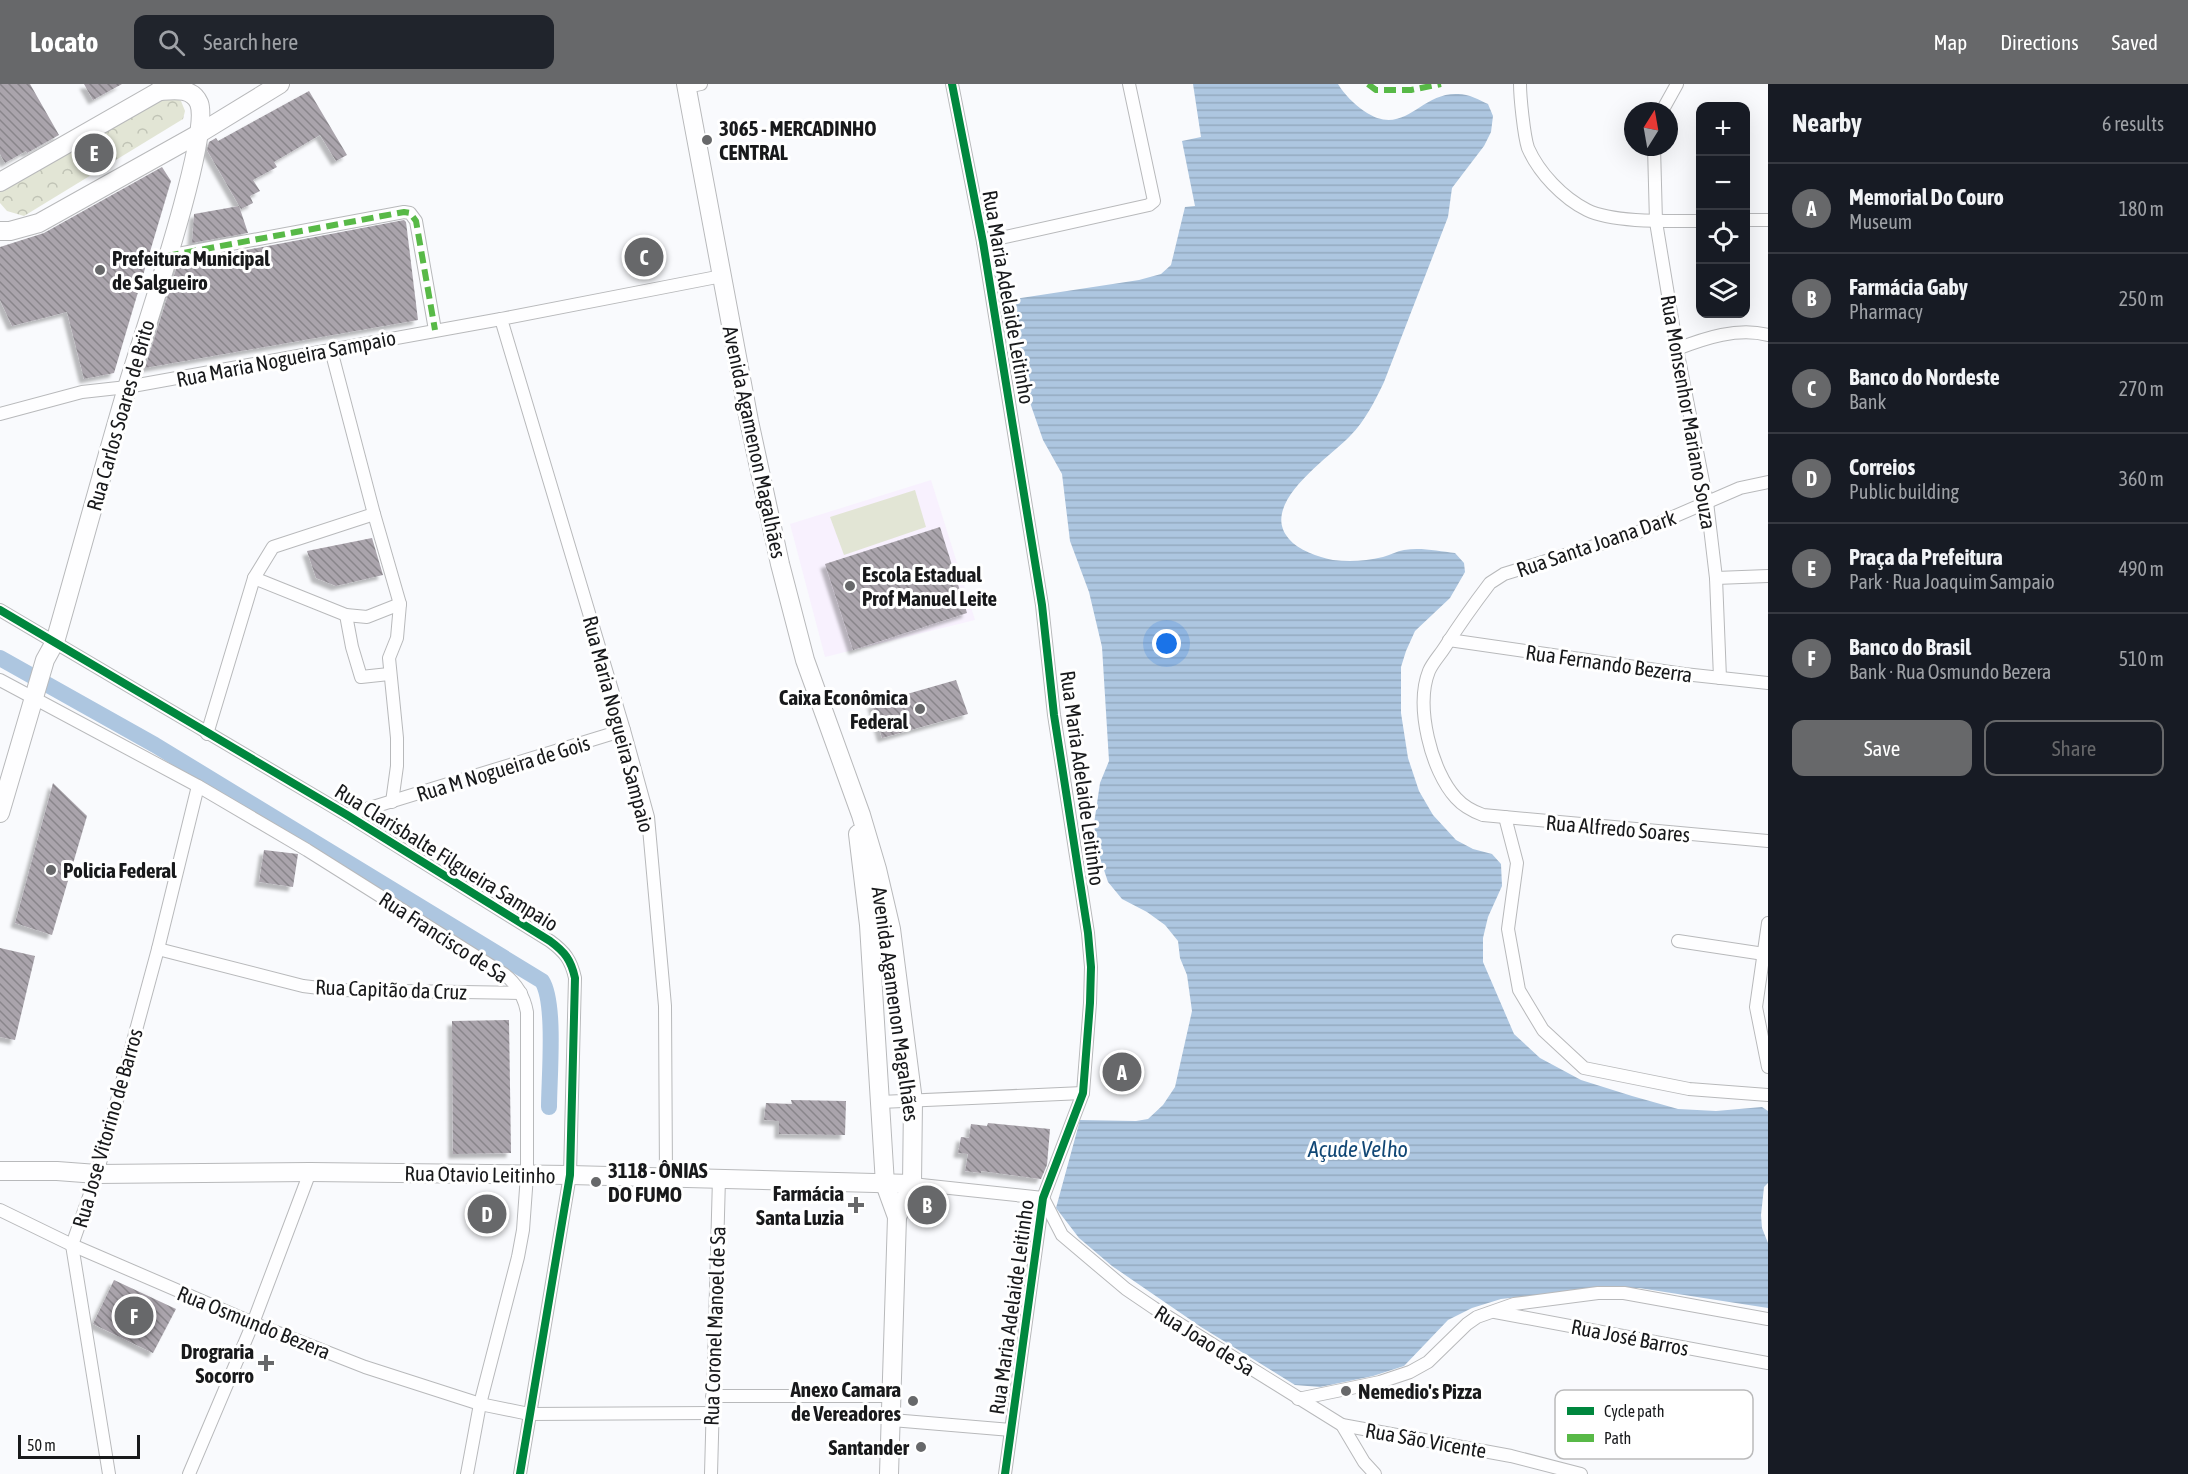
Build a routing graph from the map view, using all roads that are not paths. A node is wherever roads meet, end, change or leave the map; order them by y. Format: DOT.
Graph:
graph roads {
  1 [pos="280,84"];
  2 [pos="952,84"];
  3 [pos="1129,84"];
  4 [pos="1520,84"];
  5 [pos="1677,84"];
  6 [pos="691,85"];
  7 [pos="165,88"];
  8 [pos="1667,102"];
  9 [pos="200,133"];
  10 [pos="1654,156"];
  11 [pos="0,182"];
  12 [pos="1750,220"];
  13 [pos="1768,220"];
  14 [pos="1696,221"];
  15 [pos="1656,222"];
  16 [pos="0,231"];
  17 [pos="983,242"];
  18 [pos="167,256"];
  19 [pos="722,276"];
  20 [pos="501,319"];
  21 [pos="435,330"];
  22 [pos="1768,335"];
  23 [pos="1677,349"];
  24 [pos="332,350"];
  25 [pos="127,387"];
  26 [pos="0,414"];
  27 [pos="1768,482"];
  28 [pos="1707,502"];
  29 [pos="374,514"];
  30 [pos="1768,576"];
  31 [pos="254,578"];
  32 [pos="1716,578"];
  33 [pos="400,604"];
  34 [pos="0,610"];
  35 [pos="346,615"];
  36 [pos="1449,640"];
  37 [pos="55,642"];
  38 [pos="389,674"];
  39 [pos="1720,678"];
  40 [pos="0,680"];
  41 [pos="1768,683"];
  42 [pos="35,691"];
  43 [pos="624,730"];
  44 [pos="207,734"];
  45 [pos="198,786"];
  46 [pos="853,793"];
  47 [pos="392,802"];
  48 [pos="1468,810"];
  49 [pos="0,813"];
  50 [pos="347,815"];
  51 [pos="1505,817"];
  52 [pos="1768,842"];
  53 [pos="1768,923"];
  54 [pos="1678,940"];
  55 [pos="158,949"];
  56 [pos="1765,958"];
  57 [pos="871,966"];
  58 [pos="896,966"];
  59 [pos="521,993"];
  60 [pos="905,1034"];
  61 [pos="876,1038"];
  62 [pos="1768,1067"];
  63 [pos="1083,1093"];
  64 [pos="1768,1095"];
  65 [pos="914,1101"];
  66 [pos="880,1102"];
  67 [pos="0,1171"];
  68 [pos="310,1172"];
  69 [pos="91,1173"];
  70 [pos="527,1175"];
  71 [pos="570,1175"];
  72 [pos="666,1177"];
  73 [pos="719,1178"];
  74 [pos="0,1181"];
  75 [pos="885,1184"];
  76 [pos="912,1184"];
  77 [pos="1043,1198"];
  78 [pos="0,1210"];
  79 [pos="897,1217"];
  80 [pos="72,1245"];
  81 [pos="1491,1311"];
  82 [pos="1768,1318"];
  83 [pos="253,1323"];
  84 [pos="1768,1363"];
  85 [pos="712,1396"];
  86 [pos="893,1396"];
  87 [pos="1298,1399"];
  88 [pos="480,1404"];
  89 [pos="712,1413"];
  90 [pos="529,1414"];
  91 [pos="892,1420"];
  92 [pos="1341,1425"];
  93 [pos="1011,1430"];
  94 [pos="109,1474"];
  95 [pos="189,1474"];
  96 [pos="467,1474"];
  97 [pos="520,1474"];
  98 [pos="711,1474"];
  99 [pos="889,1474"];
  100 [pos="1005,1474"];
  101 [pos="1374,1474"];
  102 [pos="1581,1474"];
  1 -- 9 [label="main road"];
  2 -- 17 [label="street, Rua Maria Adelaide Leitinho"];
  3 -- 17 [label="street"];
  4 -- 15 [label="street"];
  5 -- 8 [label="street"];
  6 -- 19 [label="main road, Avenida Agamenon Magalhães"];
  7 -- 9 [label="main road, Rua Carlos Soares de Brito"];
  7 -- 11 [label="main road"];
  9 -- 16 [label="main road"];
  9 -- 18 [label="main road, Rua Carlos Soares de Brito"];
  10 -- 15 [label="street, Rua Monsenhor Mariano Souza"];
  12 -- 13 [label="street"];
  14 -- 15 [label="street"];
  15 -- 23 [label="street, Rua Monsenhor Mariano Souza"];
  17 -- 63 [label="street, Rua Maria Adelaide Leitinho"];
  18 -- 21 [label="street"];
  18 -- 25 [label="main road, Rua Carlos Soares de Brito"];
  19 -- 20 [label="street, Rua Maria Nogueira Sampaio"];
  19 -- 46 [label="main road, Avenida Agamenon Magalhães"];
  20 -- 21 [label="street, Rua Maria Nogueira Sampaio"];
  20 -- 43 [label="street, Rua Maria Nogueira Sampaio"];
  21 -- 24 [label="street, Rua Maria Nogueira Sampaio"];
  22 -- 23 [label="street"];
  23 -- 28 [label="street, Rua Monsenhor Mariano Souza"];
  24 -- 25 [label="street, Rua Maria Nogueira Sampaio"];
  24 -- 29 [label="street"];
  25 -- 26 [label="street, Rua Maria Nogueira Sampaio"];
  25 -- 37 [label="main road, Rua Carlos Soares de Brito"];
  27 -- 28 [label="street, Rua Santa Joana Dark"];
  28 -- 32 [label="street, Rua Monsenhor Mariano Souza"];
  28 -- 36 [label="street, Rua Santa Joana Dark"];
  29 -- 31 [label="street"];
  29 -- 33 [label="street"];
  30 -- 32 [label="street"];
  31 -- 35 [label="street"];
  31 -- 44 [label="street"];
  32 -- 39 [label="street, Rua Monsenhor Mariano Souza"];
  33 -- 35 [label="street"];
  33 -- 38 [label="street"];
  34 -- 37 [label="street, Rua Clarisbalte Filgueira Sampaio"];
  35 -- 38 [label="street"];
  36 -- 39 [label="street, Rua Fernando Bezerra"];
  36 -- 48 [label="street, Rua Santa Joana Dark"];
  37 -- 42 [label="main road, Rua Carlos Soares de Brito"];
  37 -- 44 [label="street, Rua Clarisbalte Filgueira Sampaio"];
  38 -- 47 [label="street"];
  39 -- 41 [label="street, Rua Fernando Bezerra"];
  40 -- 42 [label="street, Rua Francisco de Sa"];
  42 -- 45 [label="street, Rua Francisco de Sa"];
  42 -- 49 [label="main road"];
  43 -- 47 [label="street, Rua M Nogueira de Gois"];
  43 -- 72 [label="street, Rua Maria Nogueira Sampaio"];
  44 -- 50 [label="street, Rua Clarisbalte Filgueira Sampaio"];
  45 -- 55 [label="street, Rua Jose Vitorino de Barros"];
  45 -- 59 [label="street, Rua Francisco de Sa"];
  46 -- 57 [label="main road, Avenida Agamenon Magalhães"];
  46 -- 58 [label="main road, Avenida Agamenon Magalhães"];
  47 -- 50 [label="street, Rua M Nogueira de Gois"];
  48 -- 51 [label="street, Rua Alfredo Soares"];
  50 -- 71 [label="street, Rua Clarisbalte Filgueira Sampaio"];
  51 -- 52 [label="street, Rua Alfredo Soares"];
  51 -- 64 [label="street"];
  53 -- 56 [label="street"];
  54 -- 56 [label="street"];
  55 -- 59 [label="street, Rua Capitão da Cruz"];
  55 -- 69 [label="street, Rua Jose Vitorino de Barros"];
  56 -- 62 [label="street"];
  57 -- 58 [label="main road"];
  57 -- 61 [label="main road, Avenida Agamenon Magalhães"];
  58 -- 60 [label="main road, Avenida Agamenon Magalhães"];
  59 -- 70 [label="street, Rua Francisco de Sa"];
  60 -- 61 [label="main road"];
  60 -- 65 [label="main road, Avenida Agamenon Magalhães"];
  61 -- 66 [label="main road, Avenida Agamenon Magalhães"];
  63 -- 65 [label="street"];
  63 -- 77 [label="street, Rua Maria Adelaide Leitinho"];
  65 -- 66 [label="street"];
  65 -- 76 [label="main road, Avenida Agamenon Magalhães"];
  66 -- 75 [label="main road, Avenida Agamenon Magalhães"];
  67 -- 69 [label="main road, Rua Otavio Leitinho"];
  68 -- 69 [label="main road, Rua Otavio Leitinho"];
  68 -- 70 [label="main road, Rua Otavio Leitinho"];
  68 -- 83 [label="street"];
  69 -- 74 [label="main road, Rua Otavio Leitinho"];
  69 -- 80 [label="street, Rua Jose Vitorino de Barros"];
  70 -- 71 [label="main road, Rua Otavio Leitinho"];
  70 -- 88 [label="street, Rua Francisco de Sa"];
  71 -- 72 [label="main road, Rua Otavio Leitinho"];
  71 -- 90 [label="street, Rua Clarisbalte Filgueira Sampaio"];
  72 -- 73 [label="main road, Rua Otavio Leitinho"];
  73 -- 75 [label="main road, Rua Otavio Leitinho"];
  73 -- 85 [label="street, Rua Coronel Manoel de Sa"];
  75 -- 76 [label="main road, Rua Otavio Leitinho"];
  75 -- 79 [label="main road, Avenida Agamenon Magalhães"];
  76 -- 77 [label="street"];
  76 -- 79 [label="main road"];
  77 -- 87 [label="street, Rua Joao de Sa"];
  77 -- 93 [label="street, Rua Maria Adelaide Leitinho"];
  78 -- 80 [label="street, Rua Osmundo Bezera"];
  79 -- 86 [label="main road"];
  80 -- 83 [label="street, Rua Osmundo Bezera"];
  80 -- 94 [label="street, Rua Jose Vitorino de Barros"];
  81 -- 82 [label="street"];
  81 -- 84 [label="street, Rua José Barros"];
  81 -- 87 [label="street"];
  83 -- 88 [label="street, Rua Osmundo Bezera"];
  83 -- 95 [label="street"];
  85 -- 86 [label="street"];
  85 -- 89 [label="street, Rua Coronel Manoel de Sa"];
  86 -- 91 [label="main road"];
  87 -- 92 [label="street, Rua Joao de Sa"];
  88 -- 90 [label="street, Rua Osmundo Bezera"];
  88 -- 96 [label="street, Rua Francisco de Sa"];
  89 -- 90 [label="street, Rua Osmundo Bezera"];
  89 -- 98 [label="street, Rua Coronel Manoel de Sa"];
  90 -- 97 [label="street, Rua Clarisbalte Filgueira Sampaio"];
  91 -- 93 [label="street"];
  91 -- 99 [label="main road"];
  92 -- 101 [label="street, Rua Joao de Sa"];
  92 -- 102 [label="street, Rua São Vicente"];
  93 -- 100 [label="street, Rua Maria Adelaide Leitinho"];
}
